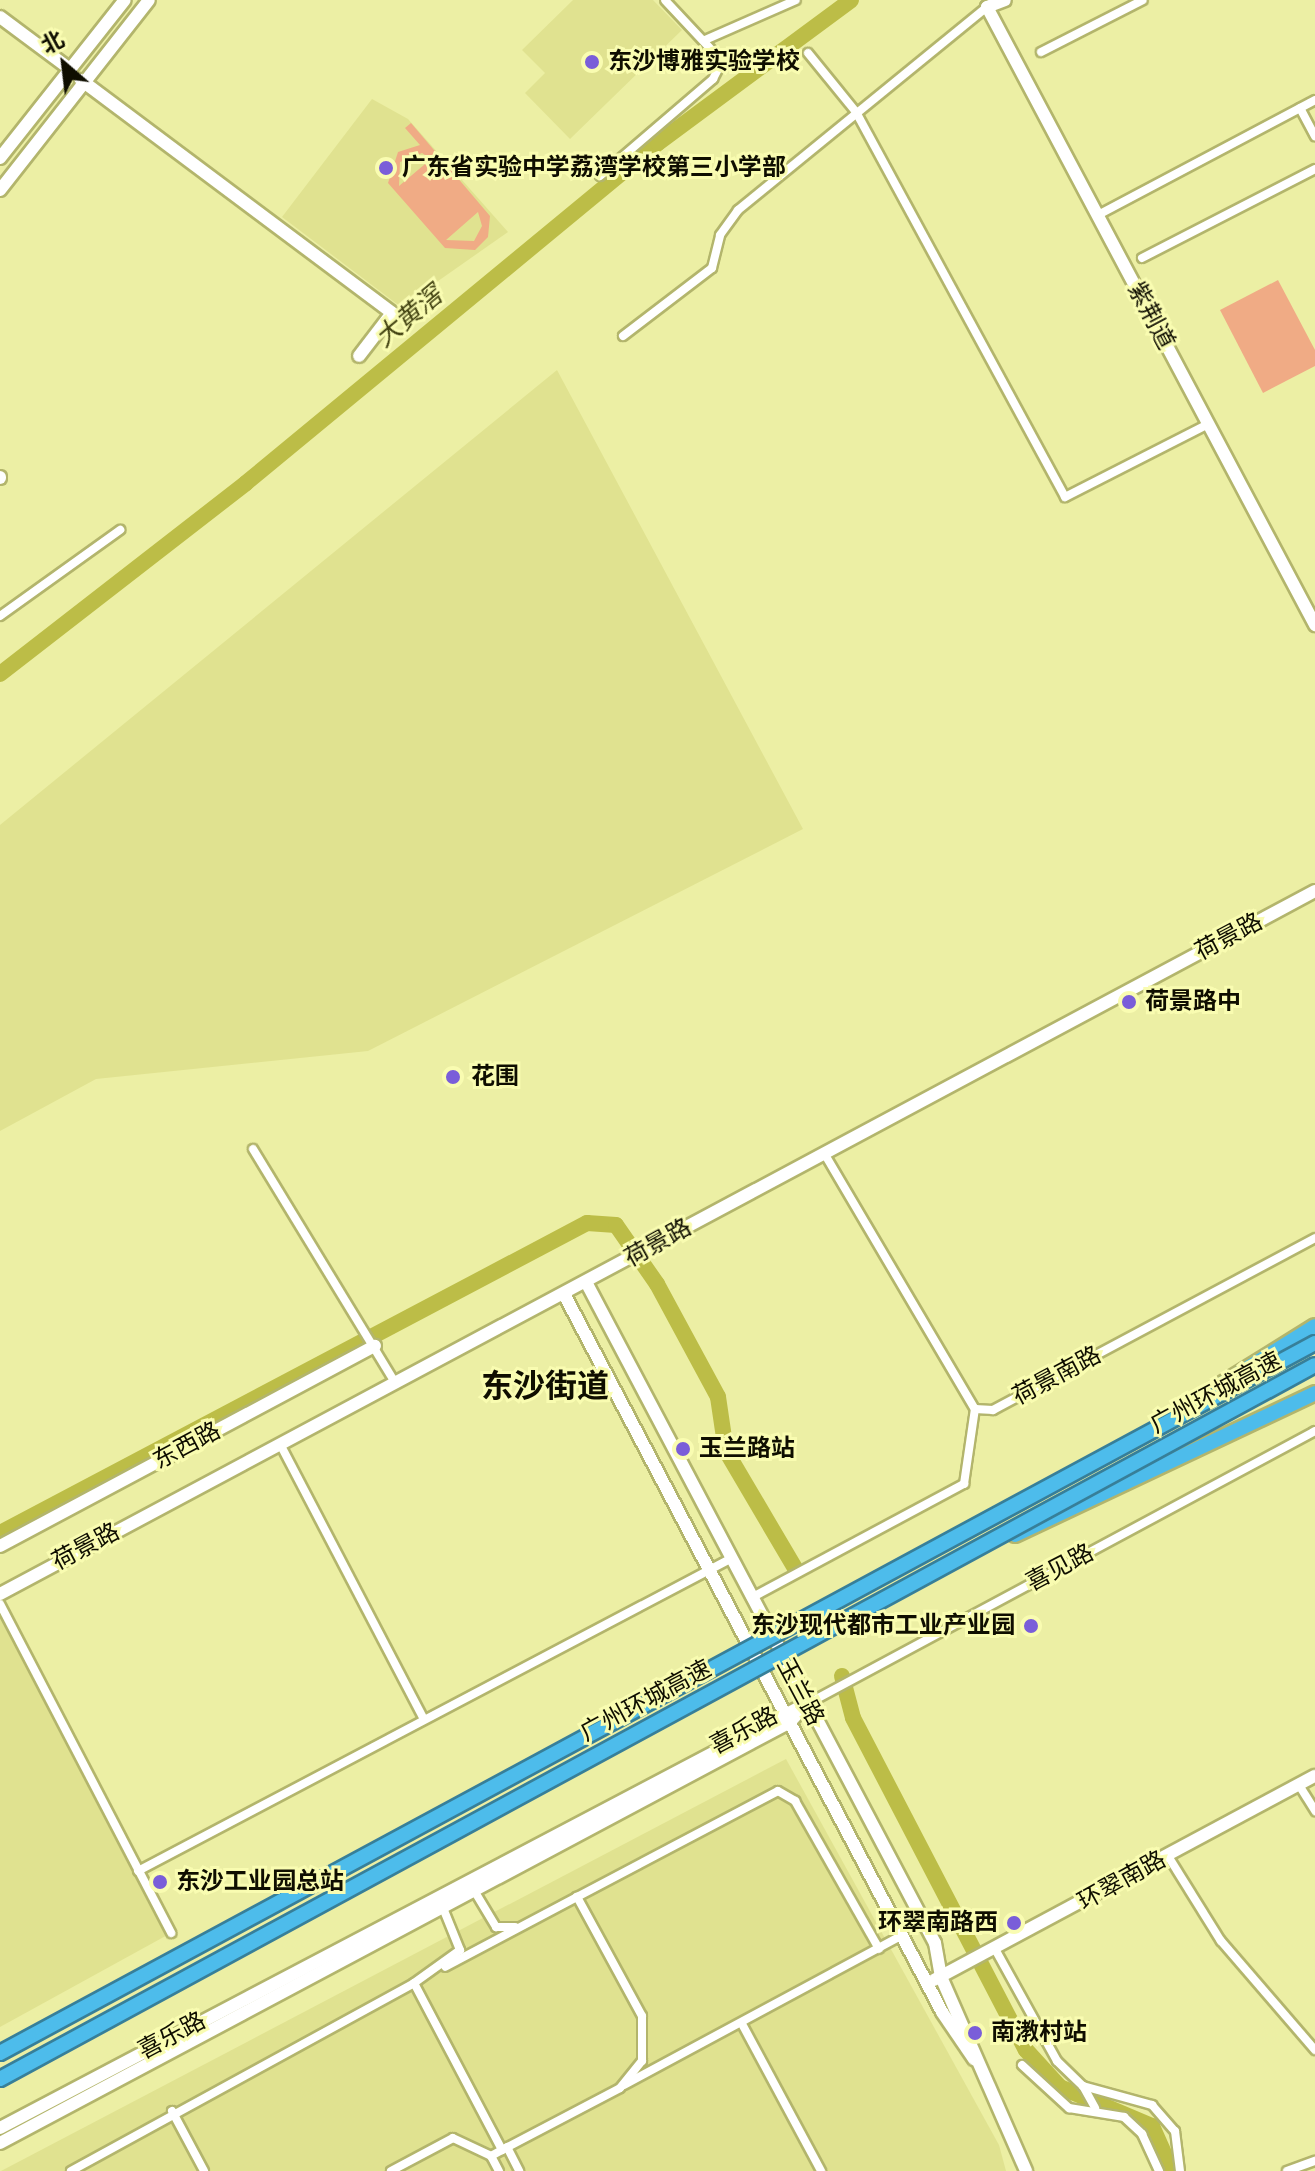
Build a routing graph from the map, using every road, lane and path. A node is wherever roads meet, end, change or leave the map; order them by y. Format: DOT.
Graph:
graph roads {
  1 [pos="125,0"];
  2 [pos="149,0"];
  3 [pos="665,0"];
  4 [pos="796,0"];
  5 [pos="1005,0"];
  6 [pos="1143,0"];
  7 [pos="990,4"];
  8 [pos="0,17"];
  9 [pos="705,40"];
  10 [pos="1041,52"];
  11 [pos="808,53"];
  12 [pos="67,67"];
  13 [pos="81,80"];
  14 [pos="1315,100"];
  15 [pos="1300,108"];
  16 [pos="856,112"];
  17 [pos="1315,136"];
  18 [pos="0,158"];
  19 [pos="1315,169"];
  20 [pos="600,176"];
  21 [pos="0,190"];
  22 [pos="1098,215"];
  23 [pos="1142,258"];
  24 [pos="623,336"];
  25 [pos="359,356"];
  26 [pos="1208,424"];
  27 [pos="120,530"];
  28 [pos="0,616"];
  29 [pos="1315,625"];
  30 [pos="1315,891"];
  31 [pos="253,1149"];
  32 [pos="824,1153"];
  33 [pos="1315,1238"];
  34 [pos="586,1282"];
  35 [pos="564,1294"];
  36 [pos="1315,1326"];
  37 [pos="1315,1343"];
  38 [pos="374,1346"];
  39 [pos="1315,1365"];
  40 [pos="395,1383"];
  41 [pos="1315,1392"];
  42 [pos="975,1409"];
  43 [pos="1315,1431"];
  44 [pos="280,1444"];
  45 [pos="960,1532"];
  46 [pos="0,1546"];
  47 [pos="730,1559"];
  48 [pos="708,1572"];
  49 [pos="891,1592"];
  50 [pos="0,1594"];
  51 [pos="750,1598"];
  52 [pos="0,1604"];
  53 [pos="806,1704"];
  54 [pos="784,1710"];
  55 [pos="424,1719"];
  56 [pos="790,1722"];
  57 [pos="1315,1776"];
  58 [pos="1299,1785"];
  59 [pos="1315,1811"];
  60 [pos="1168,1856"];
  61 [pos="138,1871"];
  62 [pos="470,1884"];
  63 [pos="577,1897"];
  64 [pos="439,1900"];
  65 [pos="523,1925"];
  66 [pos="930,1932"];
  67 [pos="171,1933"];
  68 [pos="905,1940"];
  69 [pos="879,1949"];
  70 [pos="993,1950"];
  71 [pos="445,1967"];
  72 [pos="941,1977"];
  73 [pos="927,1982"];
  74 [pos="414,1983"];
  75 [pos="742,2024"];
  76 [pos="1315,2050"];
  77 [pos="0,2053"];
  78 [pos="978,2064"];
  79 [pos="1022,2065"];
  80 [pos="0,2079"];
  81 [pos="1083,2086"];
  82 [pos="620,2088"];
  83 [pos="1095,2108"];
  84 [pos="172,2111"];
  85 [pos="0,2128"];
  86 [pos="0,2143"];
  87 [pos="505,2149"];
  88 [pos="491,2156"];
  89 [pos="1315,2161"];
  90 [pos="71,2171"];
  91 [pos="204,2171"];
  92 [pos="391,2171"];
  93 [pos="499,2171"];
  94 [pos="519,2171"];
  95 [pos="821,2171"];
  96 [pos="1026,2171"];
  97 [pos="1159,2171"];
  98 [pos="1180,2171"];
  99 [pos="1287,2171"];
  1 -- 12 [label="street"];
  2 -- 13 [label="street"];
  3 -- 9 [label="street"];
  4 -- 9 [label="street"];
  5 -- 7 [label="street"];
  6 -- 10 [label="street"];
  7 -- 16 [label="street"];
  7 -- 22 [label="street, 紫荆道"];
  8 -- 12 [label="street"];
  9 -- 20 [label="street"];
  11 -- 16 [label="street"];
  12 -- 18 [label="street"];
  13 -- 21 [label="street"];
  13 -- 25 [label="street"];
  14 -- 15 [label="street"];
  15 -- 17 [label="street"];
  15 -- 22 [label="street"];
  16 -- 24 [label="street"];
  16 -- 26 [label="street"];
  19 -- 23 [label="street"];
  22 -- 26 [label="street, 紫荆道"];
  26 -- 29 [label="street, 紫荆道"];
  27 -- 28 [label="street"];
  30 -- 32 [label="street, 荷景路"];
  31 -- 38 [label="street"];
  32 -- 34 [label="street, 荷景路"];
  32 -- 42 [label="street"];
  33 -- 42 [label="street, 荷景南路"];
  34 -- 35 [label="street, 荷景路"];
  34 -- 47 [label="street, 玉兰路"];
  35 -- 40 [label="street, 荷景路"];
  35 -- 48 [label="street, 玉兰路"];
  36 -- 45 [label="highway, bridge"];
  37 -- 45 [label="highway, 广州环城高速, bridge"];
  38 -- 40 [label="street"];
  38 -- 46 [label="street, 东西路"];
  39 -- 49 [label="highway, 广州环城高速, bridge"];
  40 -- 44 [label="street, 荷景路"];
  41 -- 49 [label="highway, bridge"];
  42 -- 51 [label="street"];
  43 -- 53 [label="street, 喜见路"];
  44 -- 50 [label="street, 荷景路"];
  44 -- 55 [label="street"];
  45 -- 77 [label="highway, 广州环城高速, bridge"];
  47 -- 48 [label="street"];
  47 -- 51 [label="street, 玉兰路"];
  48 -- 54 [label="street, 玉兰路"];
  48 -- 55 [label="street"];
  49 -- 80 [label="highway, 广州环城高速, bridge"];
  51 -- 53 [label="street, 玉兰路"];
  52 -- 61 [label="street"];
  53 -- 54 [label="street, 喜乐路"];
  53 -- 56 [label="street, 喜乐路"];
  53 -- 66 [label="street, 玉兰路"];
  54 -- 56 [label="street, 玉兰路"];
  54 -- 62 [label="street, 喜乐路"];
  55 -- 61 [label="street"];
  56 -- 62 [label="street, 喜乐路"];
  56 -- 68 [label="street, 玉兰路"];
  57 -- 58 [label="street, 环翠南路"];
  58 -- 59 [label="street"];
  58 -- 60 [label="street, 环翠南路"];
  60 -- 70 [label="street, 环翠南路"];
  60 -- 76 [label="street"];
  61 -- 67 [label="street"];
  62 -- 64 [label="street, 喜乐路"];
  62 -- 65 [label="street"];
  63 -- 65 [label="street"];
  63 -- 69 [label="street"];
  63 -- 82 [label="street"];
  64 -- 71 [label="street"];
  64 -- 85 [label="street, 喜乐路"];
  64 -- 86 [label="street, 喜乐路"];
  65 -- 71 [label="street"];
  66 -- 68 [label="street"];
  66 -- 72 [label="street, 玉兰路"];
  68 -- 69 [label="street"];
  68 -- 73 [label="street, 玉兰路"];
  69 -- 75 [label="street"];
  70 -- 72 [label="street, 环翠南路"];
  70 -- 81 [label="street"];
  71 -- 74 [label="street"];
  72 -- 73 [label="street, 环翠南路"];
  72 -- 78 [label="street, 玉兰路"];
  73 -- 78 [label="street, 玉兰路"];
  74 -- 84 [label="street"];
  74 -- 87 [label="street"];
  75 -- 82 [label="street"];
  75 -- 95 [label="street"];
  78 -- 96 [label="street, 玉兰路"];
  79 -- 83 [label="street"];
  81 -- 83 [label="street"];
  81 -- 98 [label="street"];
  82 -- 87 [label="street"];
  83 -- 97 [label="street"];
  84 -- 90 [label="street"];
  84 -- 91 [label="street"];
  87 -- 88 [label="street"];
  87 -- 94 [label="street"];
  88 -- 92 [label="street"];
  88 -- 93 [label="street"];
  89 -- 99 [label="street"];
}
